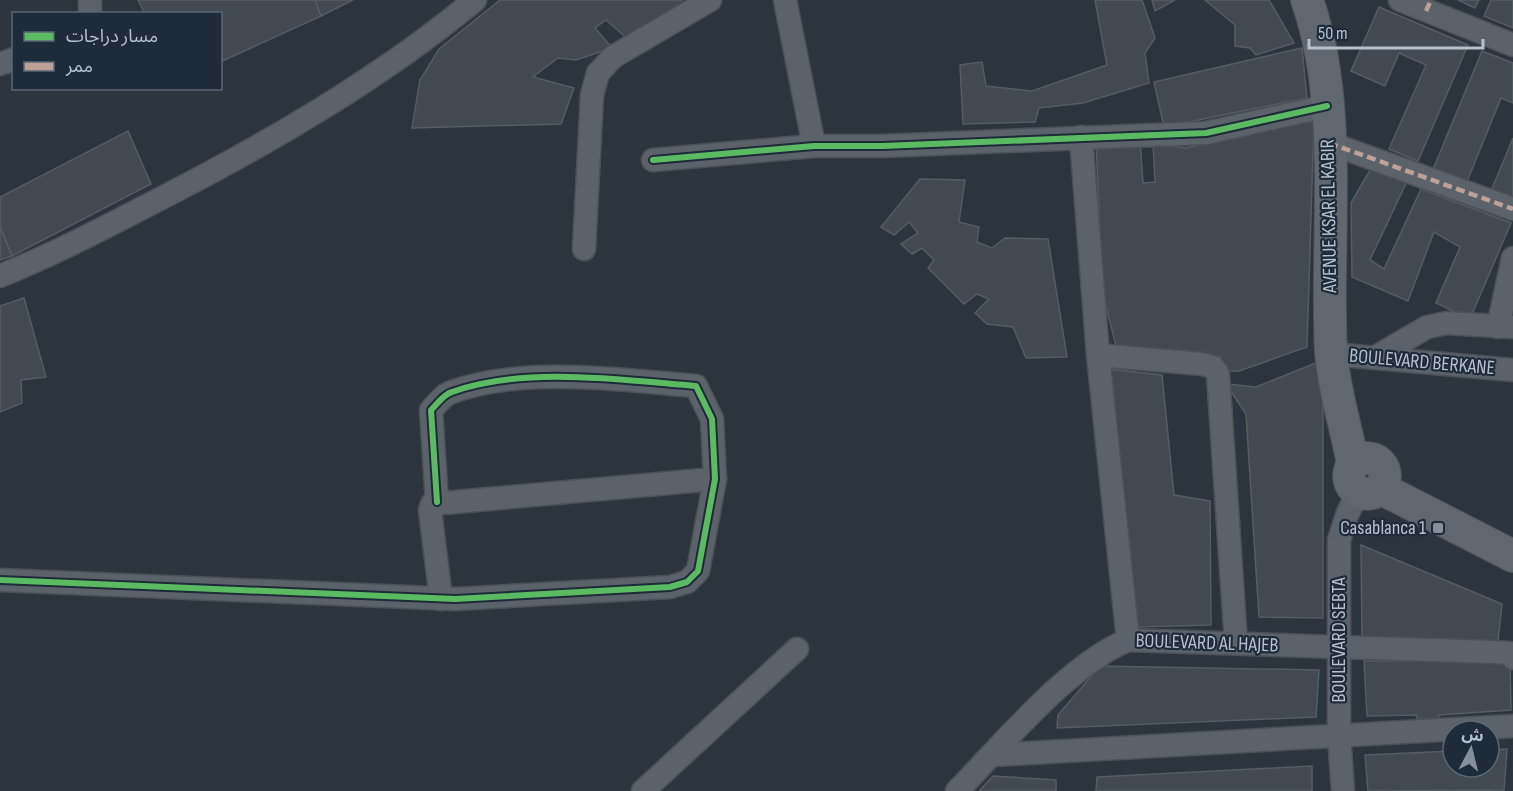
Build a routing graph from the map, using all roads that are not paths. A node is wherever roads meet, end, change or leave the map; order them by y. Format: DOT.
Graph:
graph roads {
  1 [pos="475,0"];
  2 [pos="710,0"];
  3 [pos="785,0"];
  4 [pos="1307,0"];
  5 [pos="1400,0"];
  6 [pos="1429,5"];
  7 [pos="1513,45"];
  8 [pos="1327,106"];
  9 [pos="1081,137"];
  10 [pos="1329,143"];
  11 [pos="814,146"];
  12 [pos="653,160"];
  13 [pos="1513,209"];
  14 [pos="584,249"];
  15 [pos="1513,258"];
  16 [pos="0,276"];
  17 [pos="1505,327"];
  18 [pos="1331,354"];
  19 [pos="1098,355"];
  20 [pos="1374,358"];
  21 [pos="1513,370"];
  22 [pos="1365,475"];
  23 [pos="715,479"];
  24 [pos="437,502"];
  25 [pos="1513,556"];
  26 [pos="0,580"];
  27 [pos="441,599"];
  28 [pos="1128,640"];
  29 [pos="1236,642"];
  30 [pos="797,649"];
  31 [pos="1338,649"];
  32 [pos="1513,658"];
  33 [pos="1513,726"];
  34 [pos="1339,736"];
  35 [pos="993,755"];
  36 [pos="643,791"];
  37 [pos="957,791"];
  38 [pos="1343,791"];
  1 -- 16 [label="street"];
  2 -- 14 [label="street"];
  3 -- 11 [label="street"];
  4 -- 8 [label="street, AVENUE KSAR EL KABIR"];
  5 -- 6 [label="street"];
  6 -- 7 [label="street"];
  8 -- 9 [label="street"];
  8 -- 10 [label="street, AVENUE KSAR EL KABIR"];
  9 -- 11 [label="street"];
  9 -- 19 [label="street"];
  10 -- 13 [label="street"];
  10 -- 18 [label="street, AVENUE KSAR EL KABIR"];
  11 -- 12 [label="street"];
  15 -- 17 [label="street"];
  17 -- 20 [label="street"];
  18 -- 20 [label="street, BOULEVARD BERKANE"];
  18 -- 22 [label="street, AVENUE KSAR EL KABIR"];
  19 -- 28 [label="street"];
  19 -- 29 [label="street"];
  20 -- 21 [label="street, BOULEVARD BERKANE"];
  22 -- 25 [label="street"];
  22 -- 31 [label="street, BOULEVARD SEBTA"];
  23 -- 24 [label="street"];
  23 -- 24 [label="street"];
  23 -- 27 [label="street"];
  24 -- 27 [label="street"];
  26 -- 27 [label="street"];
  28 -- 29 [label="street, BOULEVARD AL HAJEB"];
  28 -- 35 [label="street, BOULEVARD AL HAJEB"];
  29 -- 31 [label="street, BOULEVARD AL HAJEB"];
  30 -- 36 [label="street"];
  31 -- 32 [label="street, BOULEVARD AL HAJEB"];
  31 -- 34 [label="street, BOULEVARD SEBTA"];
  33 -- 34 [label="street"];
  34 -- 35 [label="street"];
  34 -- 38 [label="street, BOULEVARD SEBTA"];
  35 -- 37 [label="street, BOULEVARD AL HAJEB"];
}
